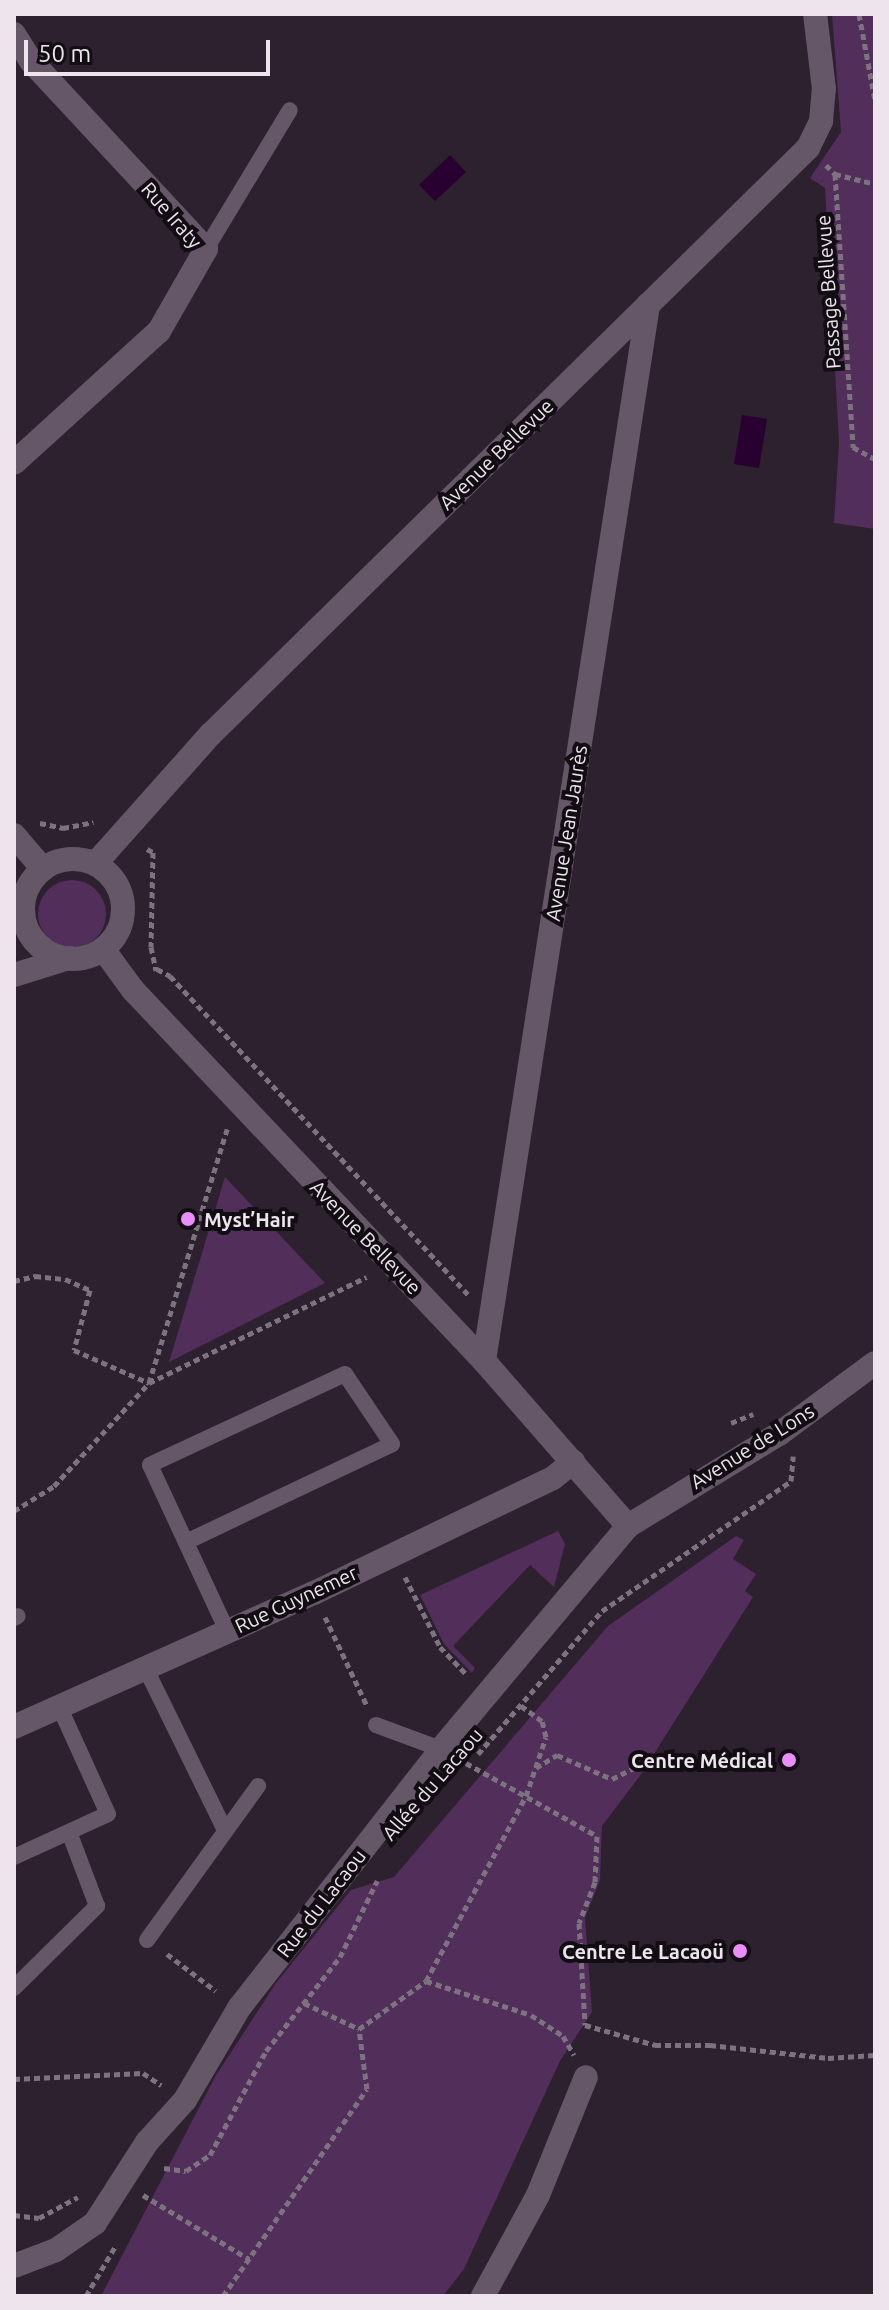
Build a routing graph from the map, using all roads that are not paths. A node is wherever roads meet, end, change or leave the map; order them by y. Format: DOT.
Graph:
graph roads {
  1 [pos="815,14"];
  2 [pos="14,34"];
  3 [pos="290,110"];
  4 [pos="206,249"];
  5 [pos="648,305"];
  6 [pos="14,463"];
  7 [pos="14,835"];
  8 [pos="95,864"];
  9 [pos="43,869"];
  10 [pos="19,922"];
  11 [pos="103,949"];
  12 [pos="69,958"];
  13 [pos="14,975"];
  14 [pos="484,1361"];
  15 [pos="875,1363"];
  16 [pos="573,1462"];
  17 [pos="628,1526"];
  18 [pos="186,1542"];
  19 [pos="227,1631"];
  20 [pos="145,1667"];
  21 [pos="59,1706"];
  22 [pos="376,1725"];
  23 [pos="14,1727"];
  24 [pos="441,1749"];
  25 [pos="258,1786"];
  26 [pos="225,1830"];
  27 [pos="69,1832"];
  28 [pos="14,1857"];
  29 [pos="147,1940"];
  30 [pos="14,1988"];
  31 [pos="586,2077"];
  32 [pos="14,2266"];
  33 [pos="483,2296"];
  1 -- 5 [label="street, Avenue Bellevue"];
  2 -- 4 [label="street, Rue Iraty"];
  3 -- 4 [label="lane"];
  4 -- 6 [label="street, Rue Iraty"];
  5 -- 8 [label="street, Avenue Bellevue"];
  5 -- 14 [label="street, Avenue Jean Jaurès"];
  7 -- 9 [label="street"];
  8 -- 9 [label="street"];
  8 -- 11 [label="street"];
  9 -- 10 [label="street"];
  10 -- 12 [label="street"];
  11 -- 12 [label="street"];
  11 -- 14 [label="street, Avenue Bellevue"];
  12 -- 13 [label="street"];
  14 -- 16 [label="street, Avenue Bellevue"];
  15 -- 17 [label="street, Avenue de Lons"];
  16 -- 17 [label="street, Avenue Bellevue"];
  16 -- 19 [label="street, Rue Guynemer"];
  17 -- 24 [label="street, Rue du Lacaou"];
  18 -- 18 [label="lane"];
  18 -- 19 [label="lane"];
  19 -- 20 [label="street, Rue Guynemer"];
  20 -- 21 [label="street, Rue Guynemer"];
  20 -- 26 [label="lane"];
  21 -- 23 [label="street, Rue Guynemer"];
  21 -- 27 [label="lane"];
  22 -- 24 [label="lane"];
  24 -- 32 [label="street, Rue du Lacaou"];
  25 -- 26 [label="lane"];
  26 -- 29 [label="lane"];
  27 -- 28 [label="lane"];
  27 -- 30 [label="lane"];
  31 -- 33 [label="street"];
}
